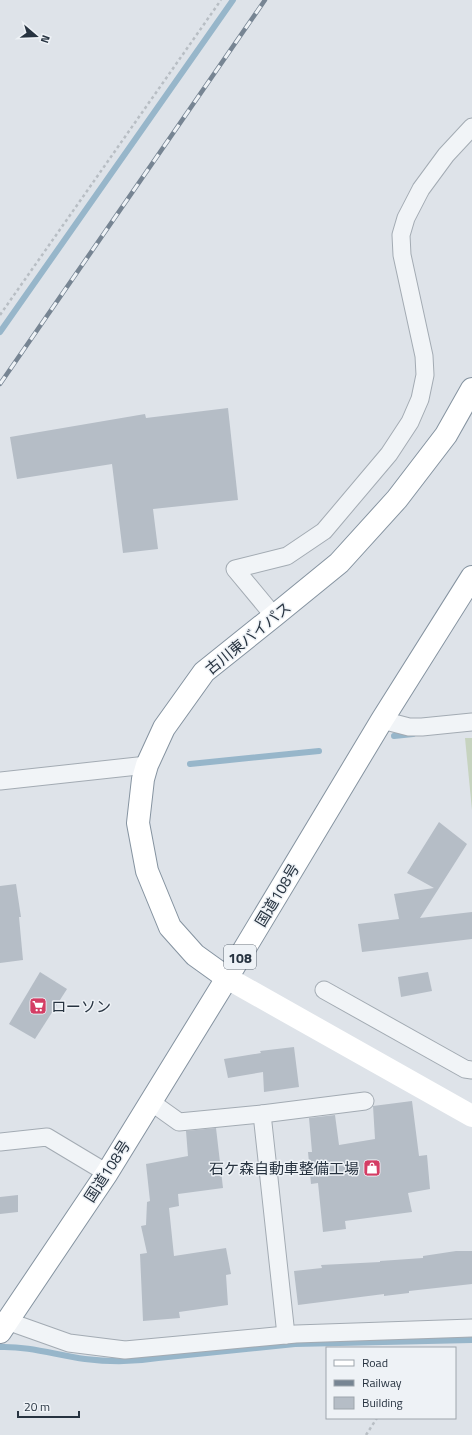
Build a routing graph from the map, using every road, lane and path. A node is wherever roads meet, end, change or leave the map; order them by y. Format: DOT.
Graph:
graph roads {
  1 [pos="221,0"];
  2 [pos="472,127"];
  3 [pos="0,315"];
  4 [pos="472,388"];
  5 [pos="472,577"];
  6 [pos="274,616"];
  7 [pos="382,720"];
  8 [pos="472,722"];
  9 [pos="147,765"];
  10 [pos="0,781"];
  11 [pos="227,978"];
  12 [pos="324,990"];
  13 [pos="472,1070"];
  14 [pos="365,1100"];
  15 [pos="151,1102"];
  16 [pos="262,1114"];
  17 [pos="472,1116"];
  18 [pos="0,1142"];
  19 [pos="107,1173"];
  20 [pos="3,1326"];
  21 [pos="472,1328"];
  22 [pos="286,1335"];
  23 [pos="376,1419"];
  24 [pos="366,1435"];
  1 -- 3 [label="path"];
  2 -- 6 [label="street"];
  4 -- 6 [label="main road, 古川東バイパス / 108"];
  5 -- 7 [label="main road, 国道108号 / 108"];
  6 -- 9 [label="main road, 古川東バイパス / 108"];
  7 -- 8 [label="street"];
  7 -- 11 [label="main road, 国道108号 / 108"];
  9 -- 10 [label="street"];
  9 -- 11 [label="main road, 古川東バイパス / 108"];
  11 -- 15 [label="main road, 国道108号 / 108"];
  11 -- 17 [label="main road, 古川東バイパス"];
  12 -- 13 [label="street"];
  14 -- 16 [label="street"];
  15 -- 16 [label="street"];
  15 -- 19 [label="main road, 国道108号 / 108"];
  16 -- 22 [label="street"];
  18 -- 19 [label="street"];
  19 -- 20 [label="main road, 国道108号 / 108"];
  20 -- 22 [label="street"];
  21 -- 22 [label="street"];
  23 -- 24 [label="path"];
}
